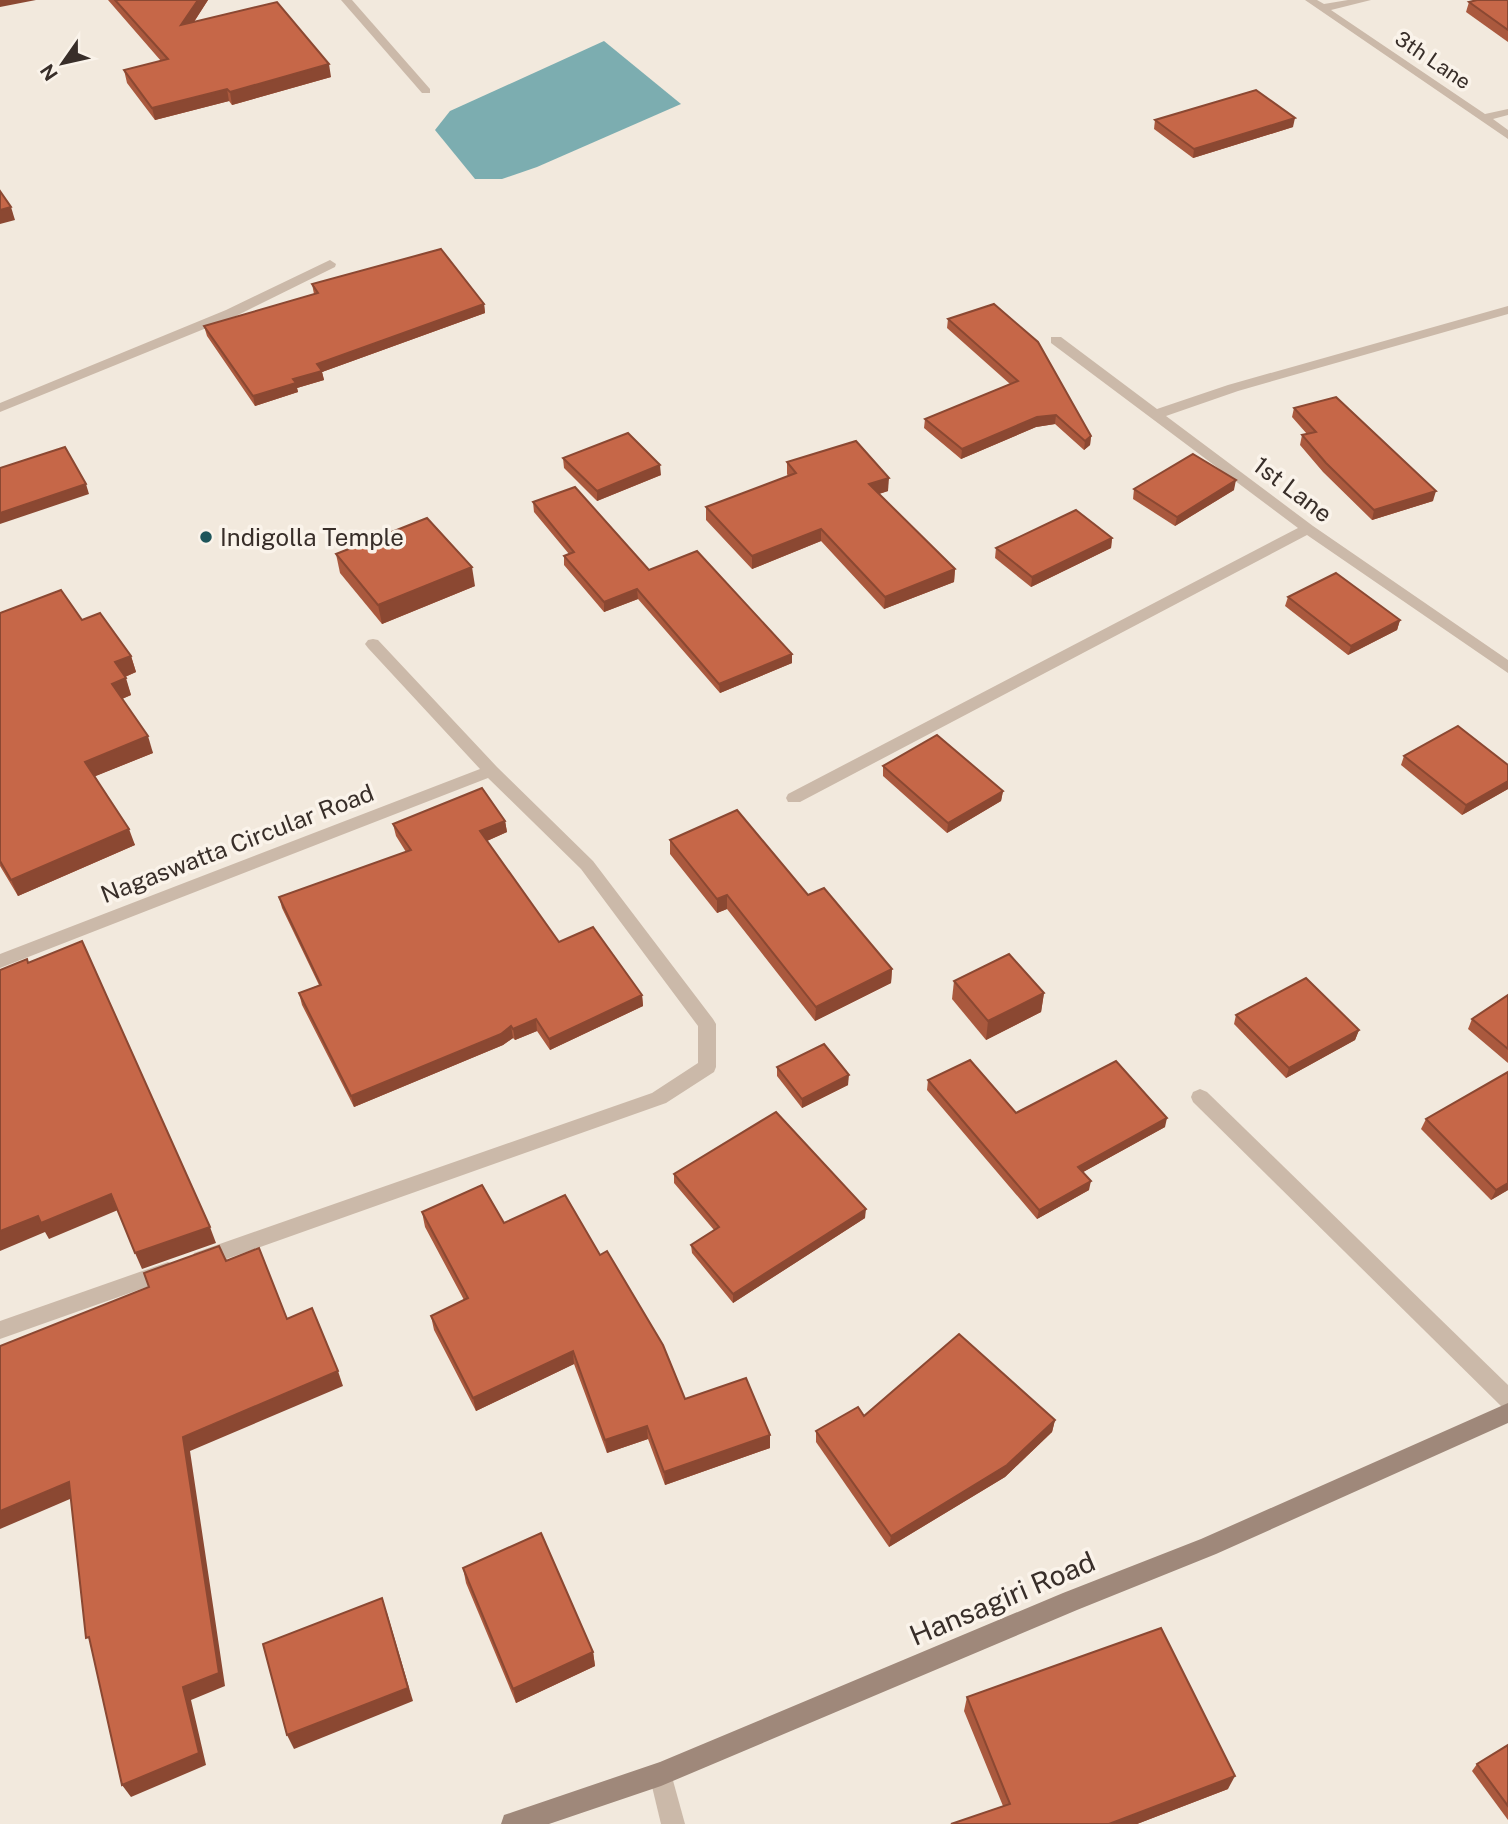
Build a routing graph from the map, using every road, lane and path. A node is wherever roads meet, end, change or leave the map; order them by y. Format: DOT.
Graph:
graph roads {
  1 [pos="346,0"];
  2 [pos="1310,0"];
  3 [pos="1366,0"];
  4 [pos="1322,8"];
  5 [pos="426,92"];
  6 [pos="1508,112"];
  7 [pos="1484,117"];
  8 [pos="1508,135"];
  9 [pos="330,264"];
  10 [pos="1508,310"];
  11 [pos="1056,340"];
  12 [pos="0,408"];
  13 [pos="1157,414"];
  14 [pos="1308,529"];
  15 [pos="373,644"];
  16 [pos="1508,668"];
  17 [pos="491,771"];
  18 [pos="794,798"];
  19 [pos="0,961"];
  20 [pos="1200,1097"];
  21 [pos="0,1330"];
  22 [pos="1508,1399"];
  23 [pos="1508,1413"];
  24 [pos="662,1774"];
  25 [pos="513,1824"];
  26 [pos="673,1824"];
  1 -- 5 [label="street"];
  2 -- 4 [label="street, 3th Lane"];
  3 -- 4 [label="street"];
  4 -- 7 [label="street, 3th Lane"];
  6 -- 7 [label="street"];
  7 -- 8 [label="street, 3th Lane"];
  9 -- 12 [label="street"];
  10 -- 13 [label="street"];
  11 -- 13 [label="street, 1st Lane"];
  13 -- 14 [label="street, 1st Lane"];
  14 -- 16 [label="street, 1st Lane"];
  14 -- 18 [label="street"];
  15 -- 17 [label="street"];
  17 -- 19 [label="street, Nagaswatta Circular Road"];
  17 -- 21 [label="street"];
  20 -- 22 [label="street"];
  23 -- 24 [label="street, Hansagiri Road"];
  24 -- 25 [label="street, Hansagiri Road"];
  24 -- 26 [label="street"];
}
